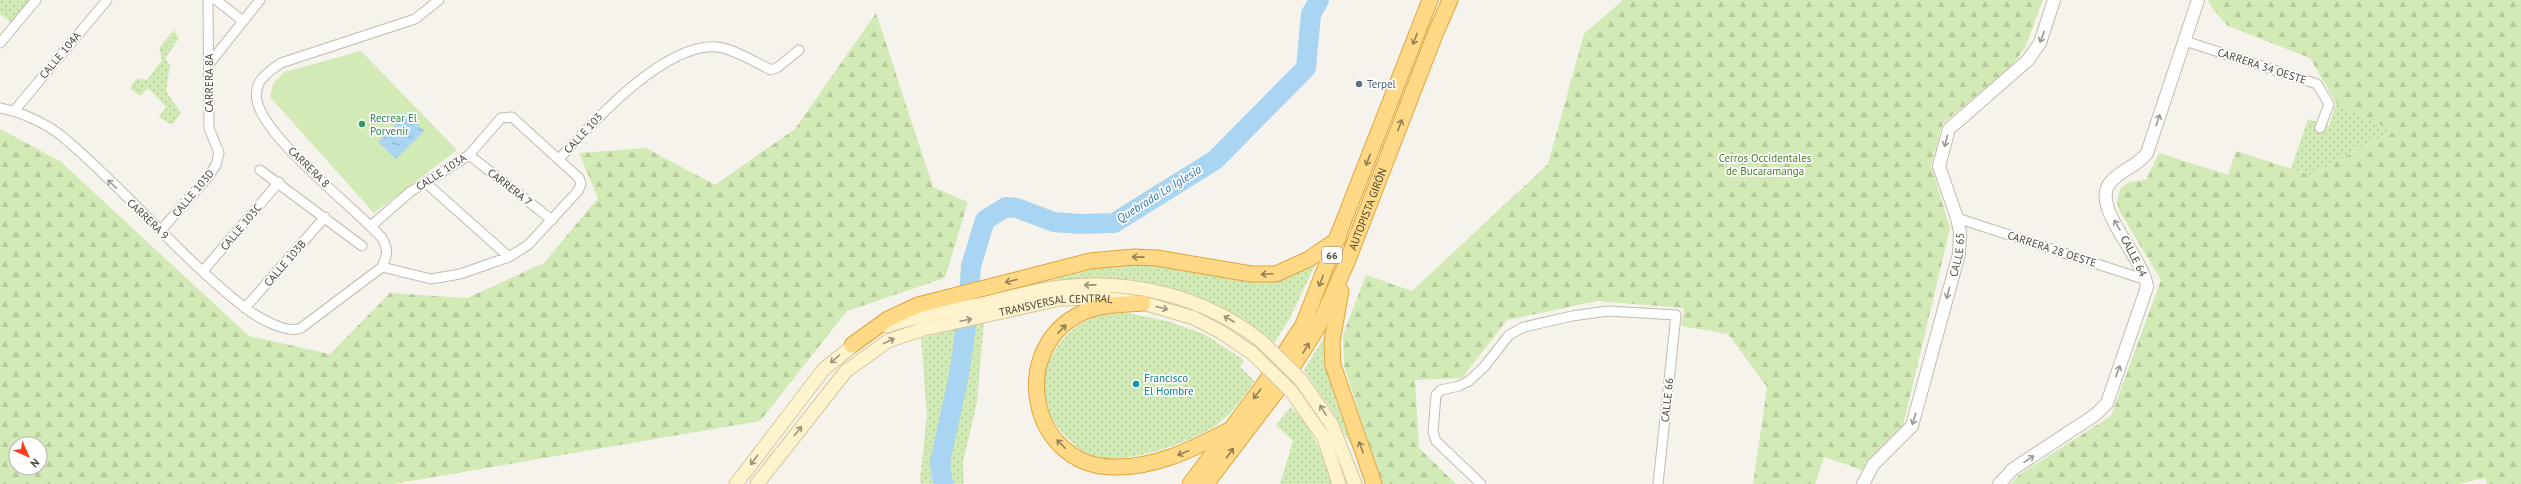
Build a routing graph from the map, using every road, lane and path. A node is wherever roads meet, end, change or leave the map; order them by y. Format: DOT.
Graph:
graph roads {
  1 [pos="36,0"];
  2 [pos="107,0"];
  3 [pos="208,0"];
  4 [pos="216,0"];
  5 [pos="260,0"];
  6 [pos="439,0"];
  7 [pos="1450,0"];
  8 [pos="2054,0"];
  9 [pos="2198,0"];
  10 [pos="1429,1"];
  11 [pos="243,21"];
  12 [pos="2185,41"];
  13 [pos="0,43"];
  14 [pos="799,50"];
  15 [pos="209,64"];
  16 [pos="0,108"];
  17 [pos="14,111"];
  18 [pos="2320,128"];
  19 [pos="219,153"];
  20 [pos="469,155"];
  21 [pos="559,159"];
  22 [pos="260,170"];
  23 [pos="279,182"];
  24 [pos="425,182"];
  25 [pos="325,217"];
  26 [pos="1957,218"];
  27 [pos="552,220"];
  28 [pos="371,226"];
  29 [pos="161,230"];
  30 [pos="1338,239"];
  31 [pos="362,246"];
  32 [pos="510,257"];
  33 [pos="1347,262"];
  34 [pos="382,267"];
  35 [pos="204,271"];
  36 [pos="2146,280"];
  37 [pos="985,302"];
  38 [pos="1143,303"];
  39 [pos="245,308"];
  40 [pos="852,345"];
  41 [pos="1230,430"];
  42 [pos="1207,483"];
  43 [pos="736,484"];
  44 [pos="756,484"];
  45 [pos="1190,484"];
  46 [pos="1339,484"];
  47 [pos="1355,484"];
  48 [pos="1374,484"];
  49 [pos="1481,484"];
  50 [pos="1658,484"];
  51 [pos="1863,484"];
  52 [pos="1999,484"];
  1 -- 13 [label="street"];
  2 -- 17 [label="street, CALLE 104A"];
  3 -- 15 [label="street, CARRERA 8A"];
  4 -- 11 [label="street"];
  5 -- 11 [label="street"];
  6 -- 28 [label="street, CARRERA 8"];
  33 -- 7 [label="highway, AUTOPISTA GIRÓN / 66, one-way"];
  8 -- 26 [label="street, CALLE 65, one-way"];
  9 -- 12 [label="street, CALLE 64"];
  10 -- 30 [label="highway, AUTOPISTA GIRÓN / 66, one-way"];
  11 -- 15 [label="street"];
  12 -- 18 [label="street, CARRERA 34 OESTE"];
  36 -- 12 [label="street, CALLE 64, one-way"];
  14 -- 21 [label="street, CALLE 103"];
  15 -- 19 [label="street, CARRERA 8A"];
  16 -- 17 [label="street, CARRERA 9"];
  29 -- 17 [label="street, CARRERA 9, one-way"];
  19 -- 29 [label="street, CALLE 103D"];
  20 -- 21 [label="street, CALLE 103A"];
  20 -- 24 [label="street, CALLE 103A"];
  20 -- 27 [label="street, CARRERA 7"];
  21 -- 27 [label="street, CALLE 103"];
  22 -- 23 [label="street"];
  23 -- 25 [label="street"];
  23 -- 35 [label="street, CALLE 103C"];
  24 -- 28 [label="street, CALLE 103A"];
  24 -- 32 [label="street"];
  25 -- 31 [label="street"];
  25 -- 39 [label="street, CALLE 103B"];
  26 -- 36 [label="street, CARRERA 28 OESTE"];
  26 -- 51 [label="street, CALLE 65, one-way"];
  27 -- 32 [label="street, CALLE 103"];
  28 -- 34 [label="street, CARRERA 8"];
  29 -- 35 [label="street, CARRERA 9"];
  30 -- 37 [label="highway, one-way"];
  30 -- 41 [label="highway, AUTOPISTA GIRÓN / 66, one-way"];
  32 -- 34 [label="street, CALLE 103"];
  42 -- 33 [label="highway, AUTOPISTA GIRÓN / 66, one-way"];
  48 -- 33 [label="highway, one-way"];
  34 -- 39 [label="street, CARRERA 9"];
  35 -- 39 [label="street, CARRERA 9"];
  52 -- 36 [label="street, CALLE 64, one-way"];
  37 -- 38 [label="main road, TRANSVERSAL CENTRAL"];
  37 -- 40 [label="highway"];
  44 -- 37 [label="main road, TRANSVERSAL CENTRAL, one-way"];
  47 -- 37 [label="main road, TRANSVERSAL CENTRAL, one-way, bridge"];
  41 -- 38 [label="highway, one-way"];
  38 -- 46 [label="main road, TRANSVERSAL CENTRAL, one-way, bridge"];
  40 -- 43 [label="main road, one-way"];
  41 -- 45 [label="highway, AUTOPISTA GIRÓN / 66"];
  49 -- 50 [label="street, CALLE 66"];
}
